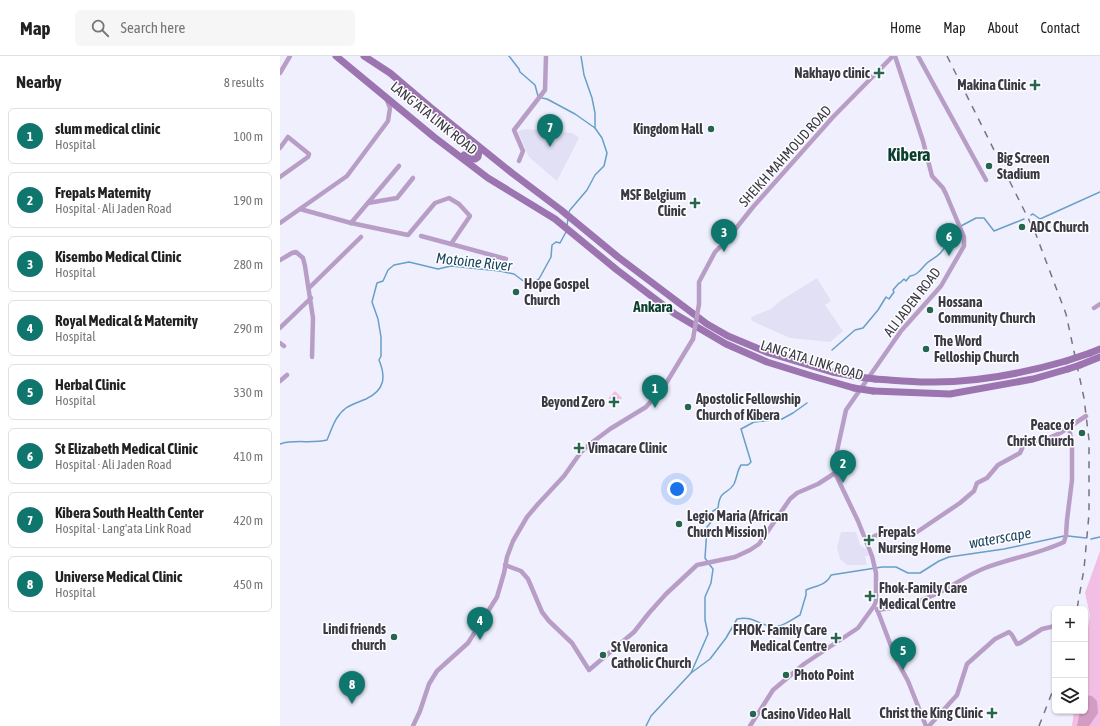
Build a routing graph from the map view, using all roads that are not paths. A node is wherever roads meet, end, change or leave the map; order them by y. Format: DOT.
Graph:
graph roads {
  1 [pos="290,56"];
  2 [pos="336,56"];
  3 [pos="364,56"];
  4 [pos="546,56"];
  5 [pos="894,56"];
  6 [pos="918,56"];
  7 [pos="280,73"];
  8 [pos="385,96"];
  9 [pos="430,107"];
  10 [pos="434,137"];
  11 [pos="280,148"];
  12 [pos="519,161"];
  13 [pos="399,166"];
  14 [pos="280,177"];
  15 [pos="413,178"];
  16 [pos="986,180"];
  17 [pos="368,203"];
  18 [pos="300,209"];
  19 [pos="280,223"];
  20 [pos="351,223"];
  21 [pos="361,236"];
  22 [pos="421,236"];
  23 [pos="451,244"];
  24 [pos="506,259"];
  25 [pos="280,260"];
  26 [pos="309,288"];
  27 [pos="311,298"];
  28 [pos="1100,304"];
  29 [pos="1094,308"];
  30 [pos="280,328"];
  31 [pos="1100,349"];
  32 [pos="312,357"];
  33 [pos="1100,358"];
  34 [pos="287,375"];
  35 [pos="280,381"];
  36 [pos="1086,416"];
  37 [pos="1070,427"];
  38 [pos="835,473"];
  39 [pos="866,540"];
  40 [pos="505,565"];
  41 [pos="876,601"];
  42 [pos="877,610"];
  43 [pos="1052,627"];
  44 [pos="413,726"];
  45 [pos="750,726"];
  46 [pos="928,726"];
  1 -- 7 [label="street"];
  2 -- 8 [label="main road, LANG'ATA LINK ROAD"];
  3 -- 9 [label="main road, LANG'ATA LINK ROAD"];
  4 -- 12 [label="street"];
  5 -- 38 [label="street, ALI JADEN ROAD"];
  5 -- 40 [label="street, SHEIKH MAHMOUD ROAD, bridge"];
  6 -- 16 [label="street"];
  8 -- 10 [label="main road, LANG'ATA LINK ROAD"];
  8 -- 18 [label="street"];
  9 -- 10 [label="main road"];
  9 -- 31 [label="main road, LANG'ATA LINK ROAD, bridge"];
  10 -- 33 [label="main road, LANG'ATA LINK ROAD, bridge"];
  11 -- 14 [label="street"];
  13 -- 17 [label="street"];
  15 -- 17 [label="street"];
  17 -- 20 [label="street"];
  18 -- 19 [label="street"];
  18 -- 20 [label="street"];
  20 -- 23 [label="street"];
  21 -- 26 [label="street"];
  22 -- 23 [label="street"];
  23 -- 24 [label="street"];
  25 -- 26 [label="street"];
  26 -- 27 [label="street"];
  27 -- 30 [label="street"];
  27 -- 32 [label="street"];
  28 -- 29 [label="street"];
  34 -- 35 [label="street"];
  36 -- 37 [label="street"];
  37 -- 39 [label="street"];
  37 -- 42 [label="street"];
  38 -- 39 [label="street, ALI JADEN ROAD"];
  38 -- 40 [label="street"];
  39 -- 41 [label="street, ALI JADEN ROAD"];
  40 -- 44 [label="street, SHEIKH MAHMOUD ROAD"];
  41 -- 42 [label="street, ALI JADEN ROAD"];
  41 -- 45 [label="street"];
  42 -- 46 [label="street, ALI JADEN ROAD"];
  43 -- 46 [label="street"];
}
